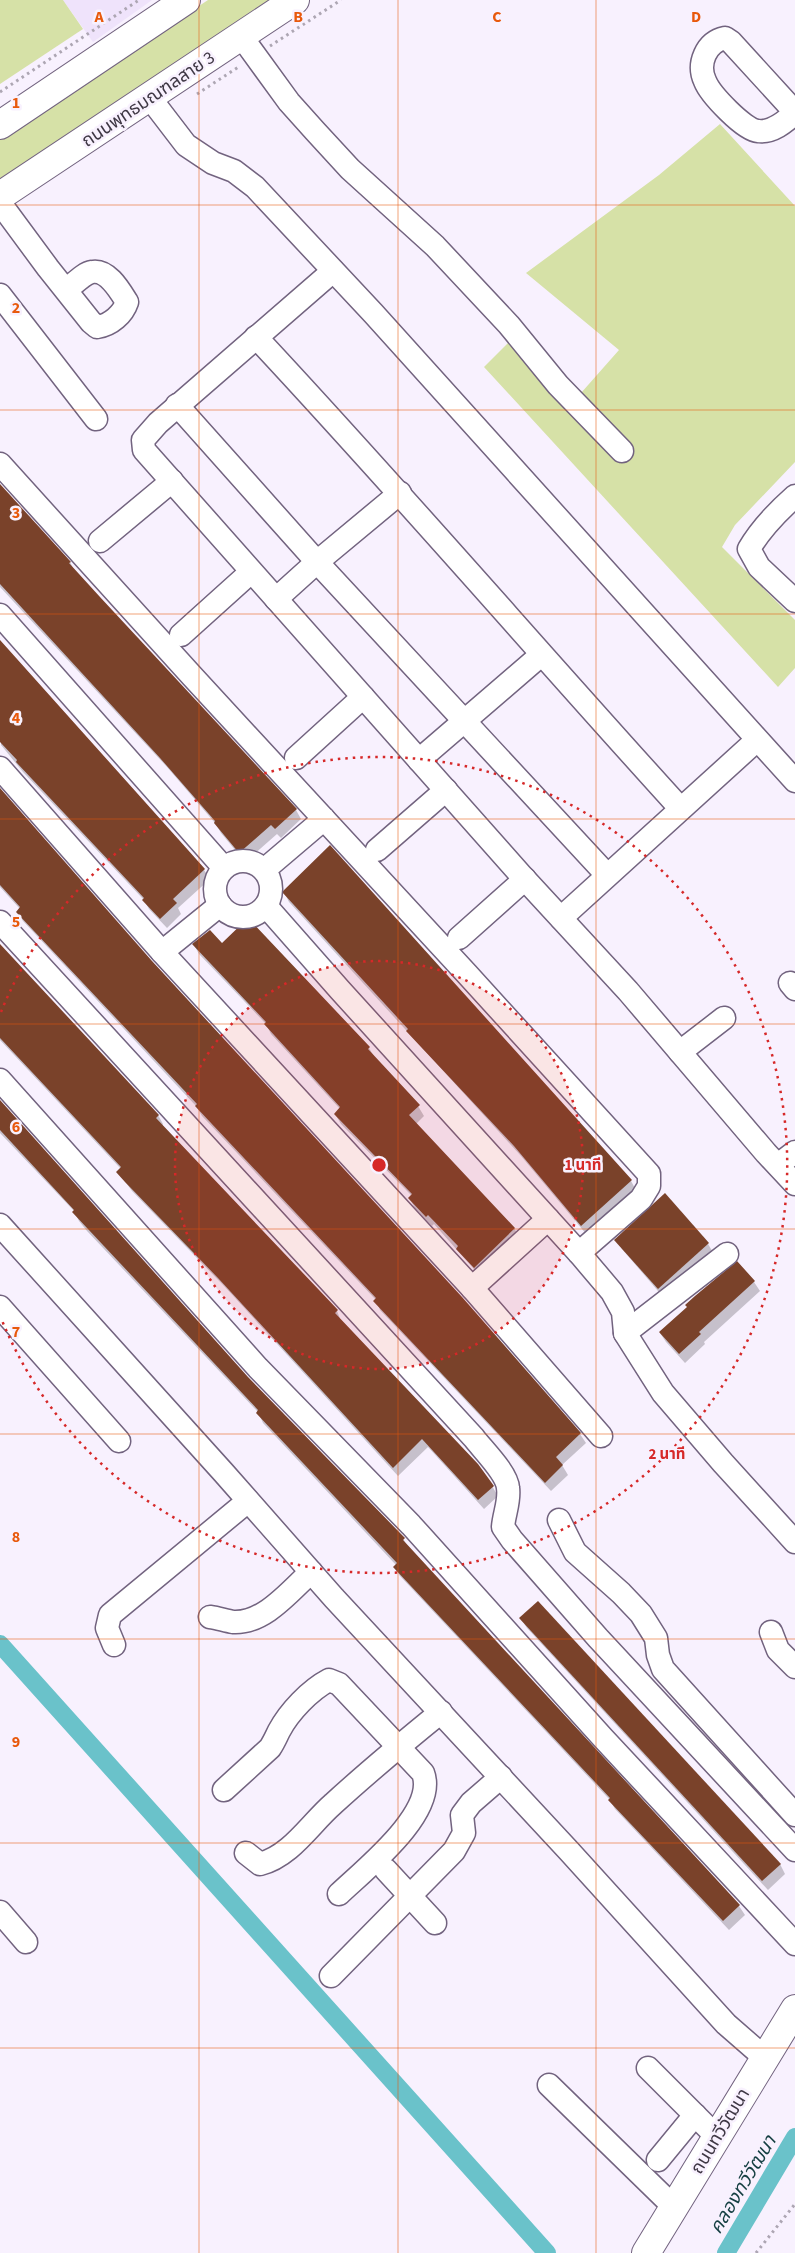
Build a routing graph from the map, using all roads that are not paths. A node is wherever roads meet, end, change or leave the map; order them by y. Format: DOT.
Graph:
graph roads {
  1 [pos="186,0"];
  2 [pos="295,0"];
  3 [pos="241,36"];
  4 [pos="150,98"];
  5 [pos="0,125"];
  6 [pos="0,196"];
  7 [pos="0,203"];
  8 [pos="334,271"];
  9 [pos="66,290"];
  10 [pos="0,295"];
  11 [pos="256,337"];
  12 [pos="177,405"];
  13 [pos="96,419"];
  14 [pos="622,451"];
  15 [pos="0,464"];
  16 [pos="172,482"];
  17 [pos="400,493"];
  18 [pos="795,496"];
  19 [pos="100,541"];
  20 [pos="317,562"];
  21 [pos="251,572"];
  22 [pos="276,599"];
  23 [pos="795,601"];
  24 [pos="0,615"];
  25 [pos="181,634"];
  26 [pos="541,655"];
  27 [pos="363,696"];
  28 [pos="464,722"];
  29 [pos="757,740"];
  30 [pos="296,758"];
  31 [pos="419,760"];
  32 [pos="0,768"];
  33 [pos="795,780"];
  34 [pos="446,790"];
  35 [pos="680,808"];
  36 [pos="324,819"];
  37 [pos="377,850"];
  38 [pos="224,868"];
  39 [pos="264,870"];
  40 [pos="607,875"];
  41 [pos="525,879"];
  42 [pos="220,904"];
  43 [pos="266,906"];
  44 [pos="561,918"];
  45 [pos="0,922"];
  46 [pos="459,938"];
  47 [pos="162,952"];
  48 [pos="724,1018"];
  49 [pos="680,1052"];
  50 [pos="0,1080"];
  51 [pos="787,1159"];
  52 [pos="795,1184"];
  53 [pos="548,1219"];
  54 [pos="2,1229"];
  55 [pos="579,1253"];
  56 [pos="727,1254"];
  57 [pos="472,1288"];
  58 [pos="0,1307"];
  59 [pos="624,1333"];
  60 [pos="601,1436"];
  61 [pos="119,1441"];
  62 [pos="248,1501"];
  63 [pos="559,1520"];
  64 [pos="795,1542"];
  65 [pos="310,1572"];
  66 [pos="210,1617"];
  67 [pos="771,1632"];
  68 [pos="114,1645"];
  69 [pos="795,1667"];
  70 [pos="441,1712"];
  71 [pos="397,1747"];
  72 [pos="501,1777"];
  73 [pos="224,1790"];
  74 [pos="795,1815"];
  75 [pos="795,1850"];
  76 [pos="246,1853"];
  77 [pos="386,1870"];
  78 [pos="339,1894"];
  79 [pos="410,1894"];
  80 [pos="0,1912"];
  81 [pos="435,1923"];
  82 [pos="26,1942"];
  83 [pos="795,1944"];
  84 [pos="331,1976"];
  85 [pos="795,2009"];
  86 [pos="765,2058"];
  87 [pos="648,2068"];
  88 [pos="549,2085"];
  89 [pos="695,2115"];
  90 [pos="717,2137"];
  91 [pos="658,2160"];
  92 [pos="674,2207"];
  93 [pos="646,2253"];
  1 -- 5 [label="main road"];
  2 -- 3 [label="main road, ถนนพุทธมณฑลสาย 3"];
  3 -- 4 [label="main road, ถนนพุทธมณฑลสาย 3"];
  3 -- 14 [label="street"];
  4 -- 6 [label="main road, ถนนพุทธมณฑลสาย 3"];
  4 -- 8 [label="street"];
  7 -- 9 [label="street"];
  8 -- 11 [label="street"];
  8 -- 29 [label="street"];
  10 -- 13 [label="street"];
  11 -- 12 [label="street"];
  11 -- 17 [label="street"];
  12 -- 16 [label="street"];
  12 -- 20 [label="street"];
  15 -- 36 [label="street"];
  16 -- 19 [label="street"];
  16 -- 21 [label="street"];
  17 -- 20 [label="street"];
  17 -- 26 [label="street"];
  18 -- 23 [label="street"];
  20 -- 22 [label="street"];
  20 -- 28 [label="street"];
  21 -- 22 [label="street"];
  21 -- 25 [label="street"];
  22 -- 27 [label="street"];
  24 -- 38 [label="street"];
  26 -- 28 [label="street"];
  26 -- 35 [label="street"];
  27 -- 30 [label="street"];
  27 -- 31 [label="street"];
  28 -- 31 [label="street"];
  28 -- 40 [label="street"];
  29 -- 33 [label="street"];
  29 -- 35 [label="street"];
  31 -- 34 [label="street"];
  32 -- 47 [label="street"];
  34 -- 37 [label="street"];
  34 -- 41 [label="street"];
  35 -- 40 [label="street"];
  36 -- 39 [label="street"];
  36 -- 55 [label="street"];
  38 -- 39 [label="street"];
  38 -- 42 [label="street"];
  39 -- 43 [label="street"];
  40 -- 44 [label="street"];
  41 -- 44 [label="street"];
  41 -- 46 [label="street"];
  42 -- 43 [label="street"];
  42 -- 47 [label="street"];
  43 -- 53 [label="street"];
  44 -- 49 [label="street"];
  45 -- 75 [label="street"];
  47 -- 57 [label="street"];
  48 -- 49 [label="street"];
  49 -- 51 [label="street"];
  50 -- 83 [label="street"];
  51 -- 52 [label="street"];
  53 -- 55 [label="street"];
  53 -- 57 [label="street"];
  54 -- 62 [label="street"];
  55 -- 59 [label="street"];
  56 -- 59 [label="street"];
  57 -- 60 [label="street"];
  58 -- 61 [label="street"];
  59 -- 64 [label="street"];
  62 -- 65 [label="street"];
  62 -- 68 [label="street"];
  63 -- 74 [label="street"];
  65 -- 66 [label="street"];
  65 -- 70 [label="street"];
  67 -- 69 [label="street"];
  70 -- 71 [label="street"];
  70 -- 72 [label="street"];
  71 -- 73 [label="street"];
  71 -- 76 [label="street"];
  71 -- 78 [label="street"];
  72 -- 79 [label="street"];
  72 -- 86 [label="street"];
  77 -- 79 [label="street"];
  79 -- 81 [label="street"];
  79 -- 84 [label="street"];
  80 -- 82 [label="street"];
  85 -- 86 [label="main road, ถนนทวีวัฒนา"];
  86 -- 90 [label="main road, ถนนทวีวัฒนา"];
  87 -- 89 [label="street"];
  88 -- 92 [label="street"];
  89 -- 90 [label="street"];
  89 -- 91 [label="street"];
  90 -- 92 [label="main road, ถนนทวีวัฒนา"];
  92 -- 93 [label="main road, ถนนทวีวัฒนา"];
}
